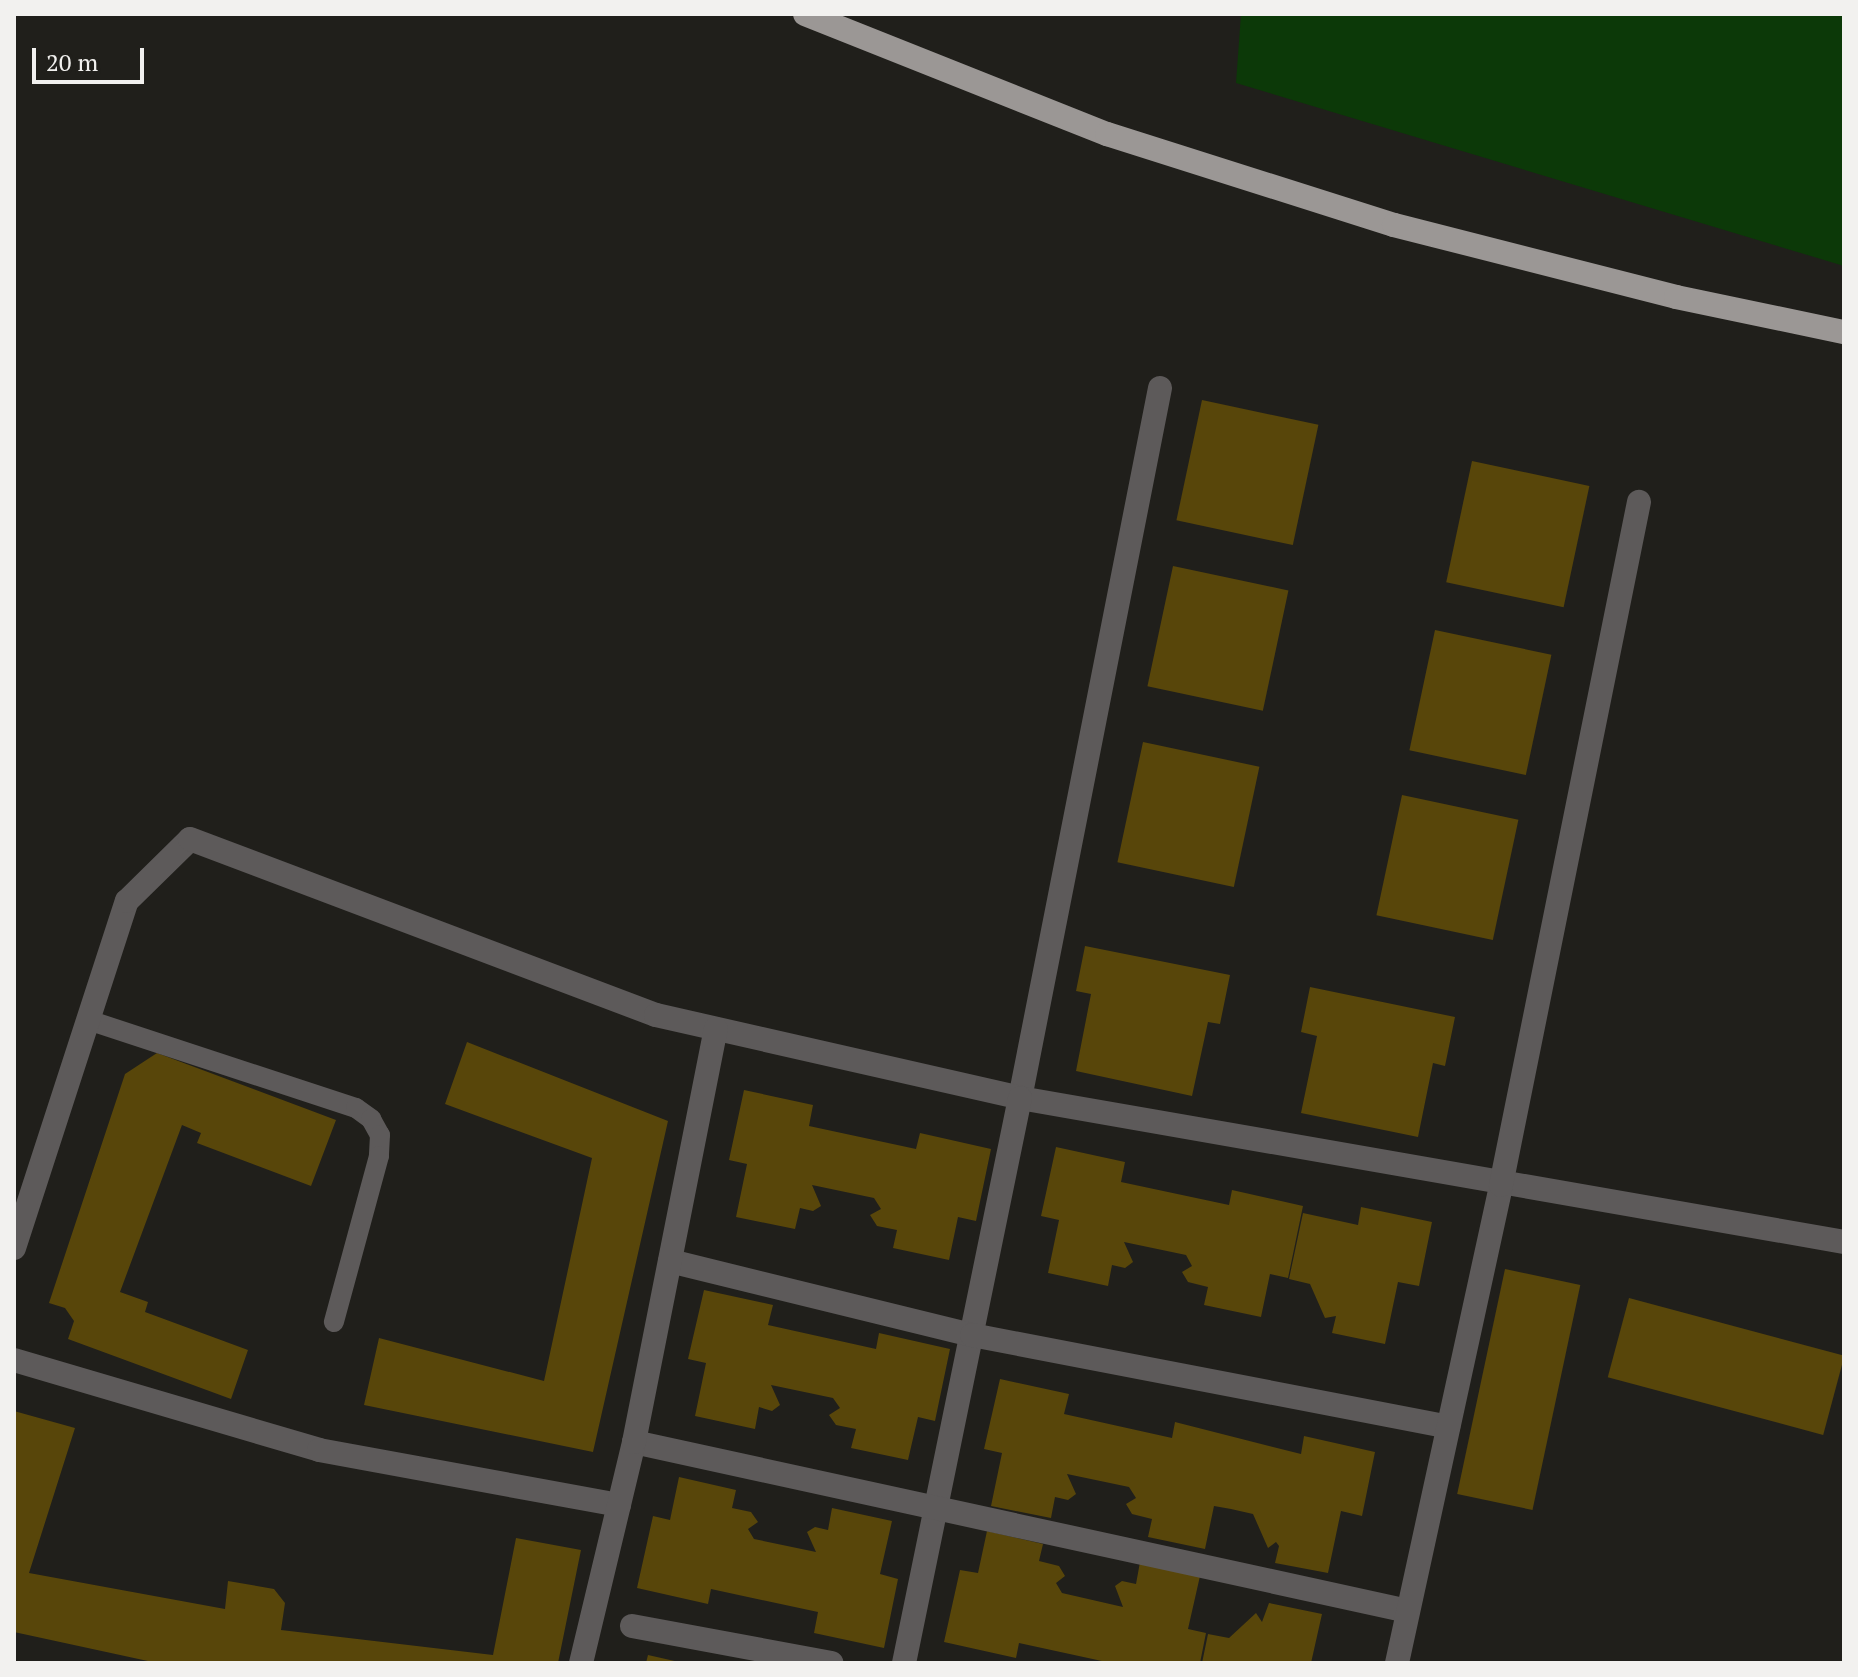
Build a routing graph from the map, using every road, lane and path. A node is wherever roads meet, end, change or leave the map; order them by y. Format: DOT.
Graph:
graph roads {
  1 [pos="805,14"];
  2 [pos="1844,332"];
  3 [pos="1160,388"];
  4 [pos="1639,502"];
  5 [pos="88,1020"];
  6 [pos="716,1029"];
  7 [pos="1020,1098"];
  8 [pos="1501,1185"];
  9 [pos="1844,1242"];
  10 [pos="14,1248"];
  11 [pos="670,1261"];
  12 [pos="334,1322"];
  13 [pos="972,1335"];
  14 [pos="14,1360"];
  15 [pos="1448,1427"];
  16 [pos="634,1442"];
  17 [pos="619,1505"];
  18 [pos="936,1509"];
  19 [pos="1408,1611"];
  20 [pos="632,1626"];
  21 [pos="581,1663"];
  22 [pos="832,1663"];
  23 [pos="904,1663"];
  24 [pos="1397,1663"];
  1 -- 2 [label="main road"];
  3 -- 7 [label="street"];
  4 -- 8 [label="street"];
  5 -- 6 [label="street"];
  5 -- 10 [label="street"];
  5 -- 12 [label="lane"];
  6 -- 7 [label="street"];
  6 -- 11 [label="street"];
  7 -- 8 [label="street"];
  7 -- 13 [label="street"];
  8 -- 9 [label="street"];
  8 -- 15 [label="street"];
  11 -- 13 [label="street"];
  11 -- 16 [label="street"];
  13 -- 15 [label="street"];
  13 -- 18 [label="street"];
  14 -- 17 [label="street"];
  15 -- 19 [label="street"];
  16 -- 17 [label="street"];
  16 -- 18 [label="street"];
  17 -- 21 [label="street"];
  18 -- 19 [label="street"];
  18 -- 23 [label="street"];
  19 -- 24 [label="street"];
  20 -- 22 [label="street"];
}
